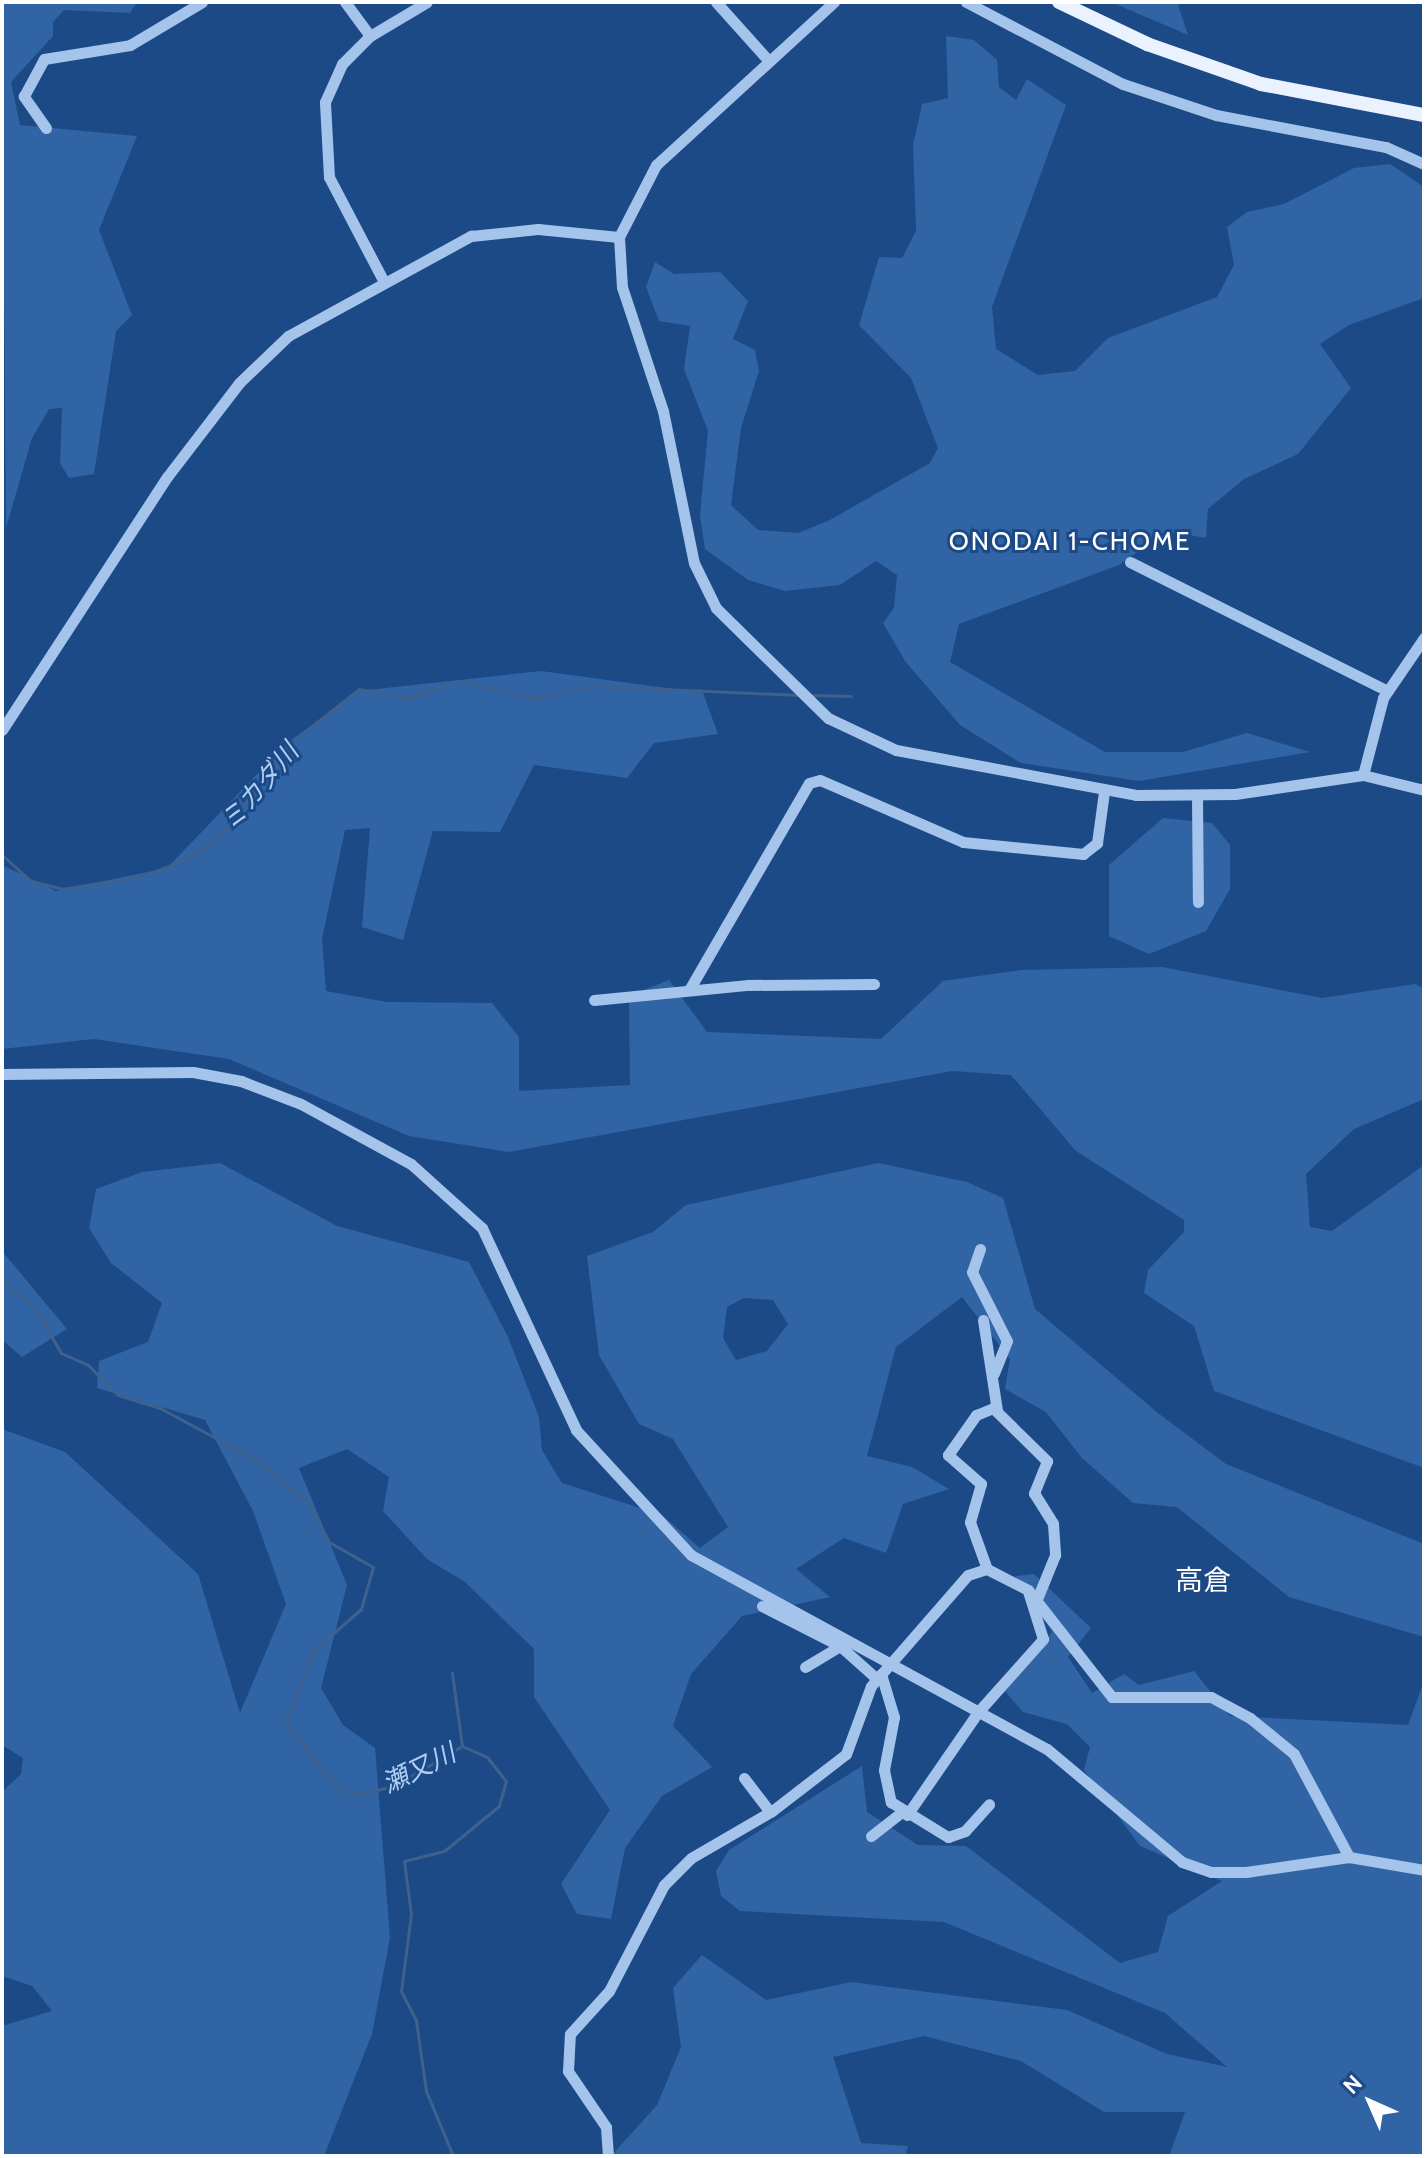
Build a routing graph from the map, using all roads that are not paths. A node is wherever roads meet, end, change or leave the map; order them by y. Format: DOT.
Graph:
graph roads {
  1 [pos="202,2"];
  2 [pos="345,2"];
  3 [pos="427,2"];
  4 [pos="716,2"];
  5 [pos="834,2"];
  6 [pos="966,2"];
  7 [pos="1059,2"];
  8 [pos="370,36"];
  9 [pos="768,60"];
  10 [pos="1424,115"];
  11 [pos="46,128"];
  12 [pos="1424,164"];
  13 [pos="619,237"];
  14 [pos="383,280"];
  15 [pos="1130,562"];
  16 [pos="1424,638"];
  17 [pos="1388,691"];
  18 [pos="2,730"];
  19 [pos="1363,775"];
  20 [pos="1424,790"];
  21 [pos="1104,792"];
  22 [pos="1197,796"];
  23 [pos="1198,902"];
  24 [pos="874,984"];
  25 [pos="689,990"];
  26 [pos="594,1000"];
  27 [pos="2,1074"];
  28 [pos="980,1249"];
  29 [pos="983,1320"];
  30 [pos="994,1374"];
  31 [pos="997,1410"];
  32 [pos="987,1569"];
  33 [pos="1032,1594"];
  34 [pos="762,1606"];
  35 [pos="840,1646"];
  36 [pos="889,1664"];
  37 [pos="805,1667"];
  38 [pos="879,1677"];
  39 [pos="978,1712"];
  40 [pos="744,1778"];
  41 [pos="989,1804"];
  42 [pos="770,1812"];
  43 [pos="904,1814"];
  44 [pos="871,1836"];
  45 [pos="1349,1857"];
  46 [pos="1424,1870"];
  47 [pos="608,2156"];
  1 -- 11 [label="street"];
  2 -- 8 [label="street"];
  3 -- 8 [label="street"];
  4 -- 9 [label="street"];
  5 -- 9 [label="street"];
  6 -- 12 [label="street"];
  7 -- 10 [label="main road"];
  8 -- 14 [label="street"];
  9 -- 13 [label="street"];
  13 -- 14 [label="street"];
  13 -- 21 [label="street"];
  14 -- 18 [label="street"];
  15 -- 17 [label="street"];
  16 -- 17 [label="street"];
  17 -- 19 [label="street"];
  19 -- 20 [label="street"];
  19 -- 22 [label="street"];
  21 -- 22 [label="street"];
  21 -- 25 [label="street"];
  22 -- 23 [label="street"];
  24 -- 25 [label="street"];
  25 -- 26 [label="street"];
  27 -- 36 [label="street"];
  28 -- 30 [label="street"];
  29 -- 30 [label="street"];
  30 -- 31 [label="street"];
  31 -- 32 [label="street"];
  31 -- 33 [label="street"];
  32 -- 33 [label="street"];
  32 -- 36 [label="street"];
  33 -- 39 [label="street"];
  33 -- 45 [label="street"];
  34 -- 35 [label="street"];
  35 -- 37 [label="street"];
  35 -- 38 [label="street"];
  36 -- 38 [label="street"];
  36 -- 39 [label="street"];
  38 -- 42 [label="street"];
  38 -- 43 [label="street"];
  39 -- 43 [label="street"];
  39 -- 45 [label="street"];
  40 -- 42 [label="street"];
  41 -- 43 [label="street"];
  42 -- 47 [label="street"];
  43 -- 44 [label="street"];
  45 -- 46 [label="street"];
}
